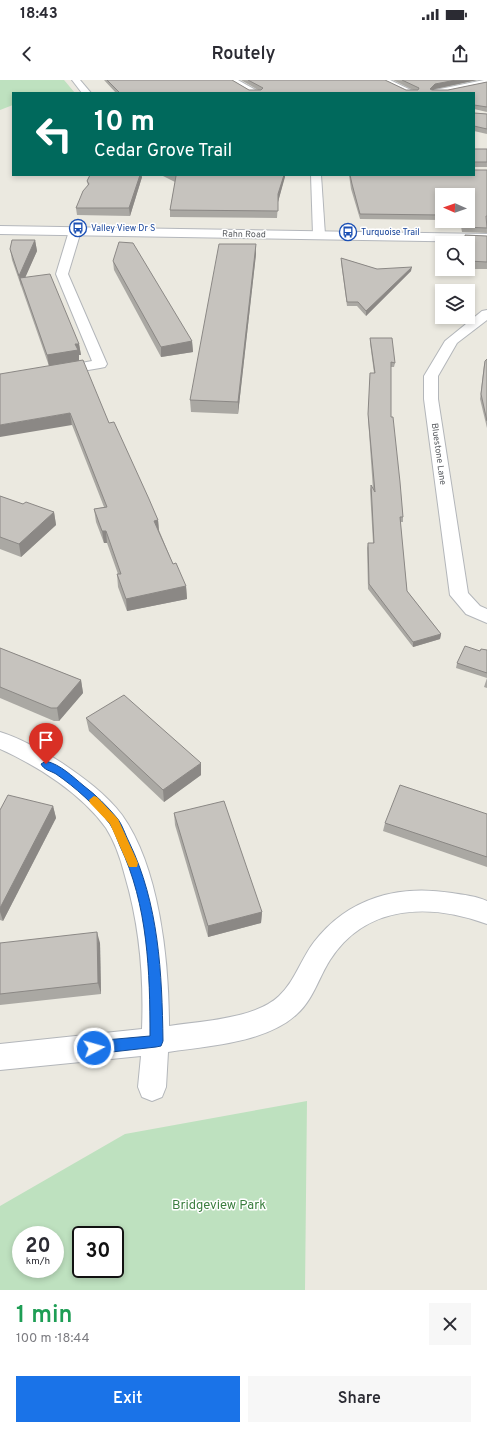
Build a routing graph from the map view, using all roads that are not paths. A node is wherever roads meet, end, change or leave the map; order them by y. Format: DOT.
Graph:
graph roads {
  1 [pos="76,80"];
  2 [pos="232,80"];
  3 [pos="383,80"];
  4 [pos="487,82"];
  5 [pos="86,92"];
  6 [pos="255,92"];
  7 [pos="411,92"];
  8 [pos="440,92"];
  9 [pos="316,176"];
  10 [pos="0,230"];
  11 [pos="75,231"];
  12 [pos="319,235"];
  13 [pos="487,238"];
  14 [pos="487,314"];
  15 [pos="47,372"];
  16 [pos="480,613"];
  17 [pos="0,740"];
  18 [pos="487,913"];
  19 [pos="156,1041"];
  20 [pos="0,1057"];
  21 [pos="152,1087"];
  1 -- 5 [label="street"];
  2 -- 6 [label="street"];
  3 -- 7 [label="street"];
  4 -- 8 [label="street"];
  9 -- 12 [label="street"];
  10 -- 11 [label="street, Rahn Road"];
  11 -- 12 [label="street, Rahn Road"];
  11 -- 15 [label="street"];
  12 -- 13 [label="street, Rahn Road"];
  14 -- 16 [label="street, Bluestone Lane"];
  17 -- 19 [label="street"];
  18 -- 19 [label="street"];
  19 -- 20 [label="street"];
  19 -- 21 [label="street"];
}
